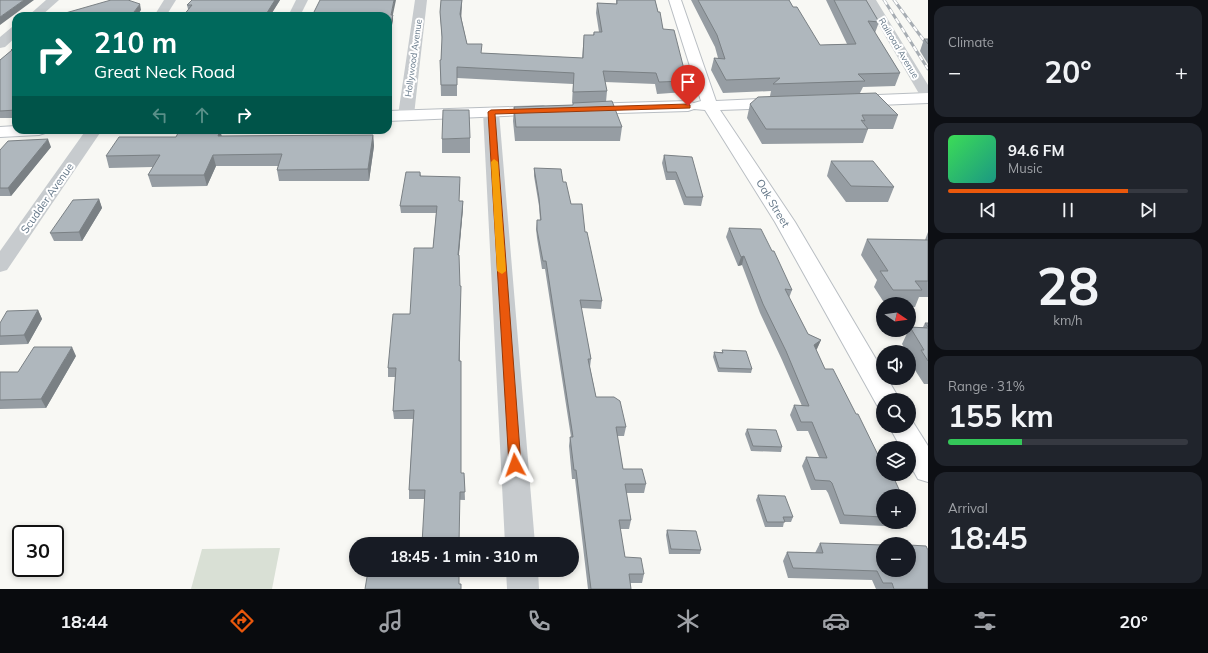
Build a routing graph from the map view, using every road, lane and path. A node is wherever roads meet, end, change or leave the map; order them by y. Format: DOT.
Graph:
graph roads {
  1 [pos="53,0"];
  2 [pos="170,0"];
  3 [pos="302,0"];
  4 [pos="421,0"];
  5 [pos="675,0"];
  6 [pos="870,0"];
  7 [pos="39,12"];
  8 [pos="162,12"];
  9 [pos="296,12"];
  10 [pos="12,34"];
  11 [pos="0,44"];
  12 [pos="928,98"];
  13 [pos="842,101"];
  14 [pos="790,103"];
  15 [pos="698,106"];
  16 [pos="491,112"];
  17 [pos="406,115"];
  18 [pos="392,116"];
  19 [pos="12,131"];
  20 [pos="0,132"];
  21 [pos="91,134"];
  22 [pos="0,266"];
  23 [pos="883,393"];
  24 [pos="906,433"];
  25 [pos="928,471"];
  26 [pos="520,537"];
  27 [pos="522,577"];
  28 [pos="523,589"];
  1 -- 7 [label="street"];
  2 -- 8 [label="street"];
  3 -- 9 [label="street"];
  4 -- 17 [label="street, Hollywood Avenue"];
  5 -- 15 [label="main road, Oak Street"];
  6 -- 12 [label="street, Railroad Avenue"];
  10 -- 11 [label="street"];
  12 -- 13 [label="main road"];
  14 -- 15 [label="main road"];
  15 -- 16 [label="main road"];
  15 -- 23 [label="main road, Oak Street"];
  16 -- 17 [label="main road"];
  16 -- 26 [label="street"];
  17 -- 18 [label="main road"];
  19 -- 20 [label="main road"];
  21 -- 22 [label="street, Scudder Avenue"];
  24 -- 25 [label="main road"];
  27 -- 28 [label="street"];
}
